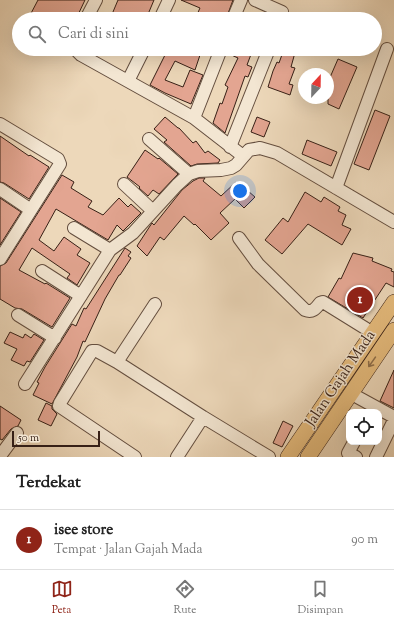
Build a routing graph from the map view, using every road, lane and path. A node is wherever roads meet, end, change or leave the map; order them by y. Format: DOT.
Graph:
graph roads {
  1 [pos="96,0"];
  2 [pos="169,0"];
  3 [pos="241,0"];
  4 [pos="256,0"];
  5 [pos="90,12"];
  6 [pos="163,12"];
  7 [pos="236,12"];
  8 [pos="282,12"];
  9 [pos="387,49"];
  10 [pos="83,56"];
  11 [pos="140,56"];
  12 [pos="218,56"];
  13 [pos="265,56"];
  14 [pos="128,81"];
  15 [pos="194,118"];
  16 [pos="0,124"];
  17 [pos="149,139"];
  18 [pos="230,147"];
  19 [pos="243,156"];
  20 [pos="189,174"];
  21 [pos="124,184"];
  22 [pos="336,188"];
  23 [pos="0,189"];
  24 [pos="30,210"];
  25 [pos="153,211"];
  26 [pos="394,222"];
  27 [pos="74,228"];
  28 [pos="239,238"];
  29 [pos="110,250"];
  30 [pos="0,259"];
  31 [pos="42,271"];
  32 [pos="82,296"];
  33 [pos="394,302"];
  34 [pos="154,304"];
  35 [pos="18,315"];
  36 [pos="394,330"];
  37 [pos="372,333"];
  38 [pos="55,338"];
  39 [pos="116,362"];
  40 [pos="25,384"];
  41 [pos="350,393"];
  42 [pos="372,409"];
  43 [pos="382,413"];
  44 [pos="203,417"];
  45 [pos="394,417"];
  46 [pos="394,420"];
  47 [pos="308,428"];
  48 [pos="17,433"];
  49 [pos="321,436"];
  50 [pos="352,445"];
  51 [pos="0,456"];
  52 [pos="135,457"];
  53 [pos="177,457"];
  54 [pos="269,457"];
  55 [pos="288,457"];
  56 [pos="308,457"];
  57 [pos="356,457"];
  58 [pos="376,457"];
  1 -- 5 [label="street"];
  2 -- 6 [label="street"];
  3 -- 7 [label="street"];
  4 -- 8 [label="street"];
  9 -- 22 [label="street"];
  10 -- 14 [label="street"];
  11 -- 14 [label="street"];
  12 -- 15 [label="street"];
  13 -- 18 [label="street"];
  14 -- 15 [label="street"];
  15 -- 18 [label="street"];
  16 -- 24 [label="street"];
  17 -- 20 [label="street"];
  18 -- 19 [label="street"];
  19 -- 20 [label="street"];
  19 -- 22 [label="street"];
  20 -- 25 [label="street"];
  21 -- 25 [label="street"];
  22 -- 26 [label="street"];
  23 -- 24 [label="street"];
  24 -- 30 [label="street"];
  25 -- 29 [label="street"];
  27 -- 29 [label="street"];
  28 -- 37 [label="street"];
  29 -- 32 [label="street"];
  31 -- 32 [label="street"];
  32 -- 38 [label="street"];
  33 -- 37 [label="main road, Jalan Gajah Mada"];
  34 -- 39 [label="street"];
  35 -- 38 [label="street"];
  36 -- 41 [label="main road, Jalan Gajah Mada, one-way"];
  37 -- 47 [label="main road, Jalan Gajah Mada"];
  38 -- 40 [label="street"];
  39 -- 44 [label="street"];
  39 -- 52 [label="street"];
  41 -- 42 [label="street"];
  41 -- 49 [label="main road, Jalan Gajah Mada"];
  43 -- 45 [label="street"];
  44 -- 53 [label="street"];
  44 -- 54 [label="street"];
  46 -- 58 [label="street"];
  47 -- 49 [label="main road"];
  47 -- 55 [label="main road, Jalan Gajah Mada"];
  48 -- 51 [label="street"];
  49 -- 56 [label="main road, Jalan Gajah Mada"];
  50 -- 57 [label="street"];
}
